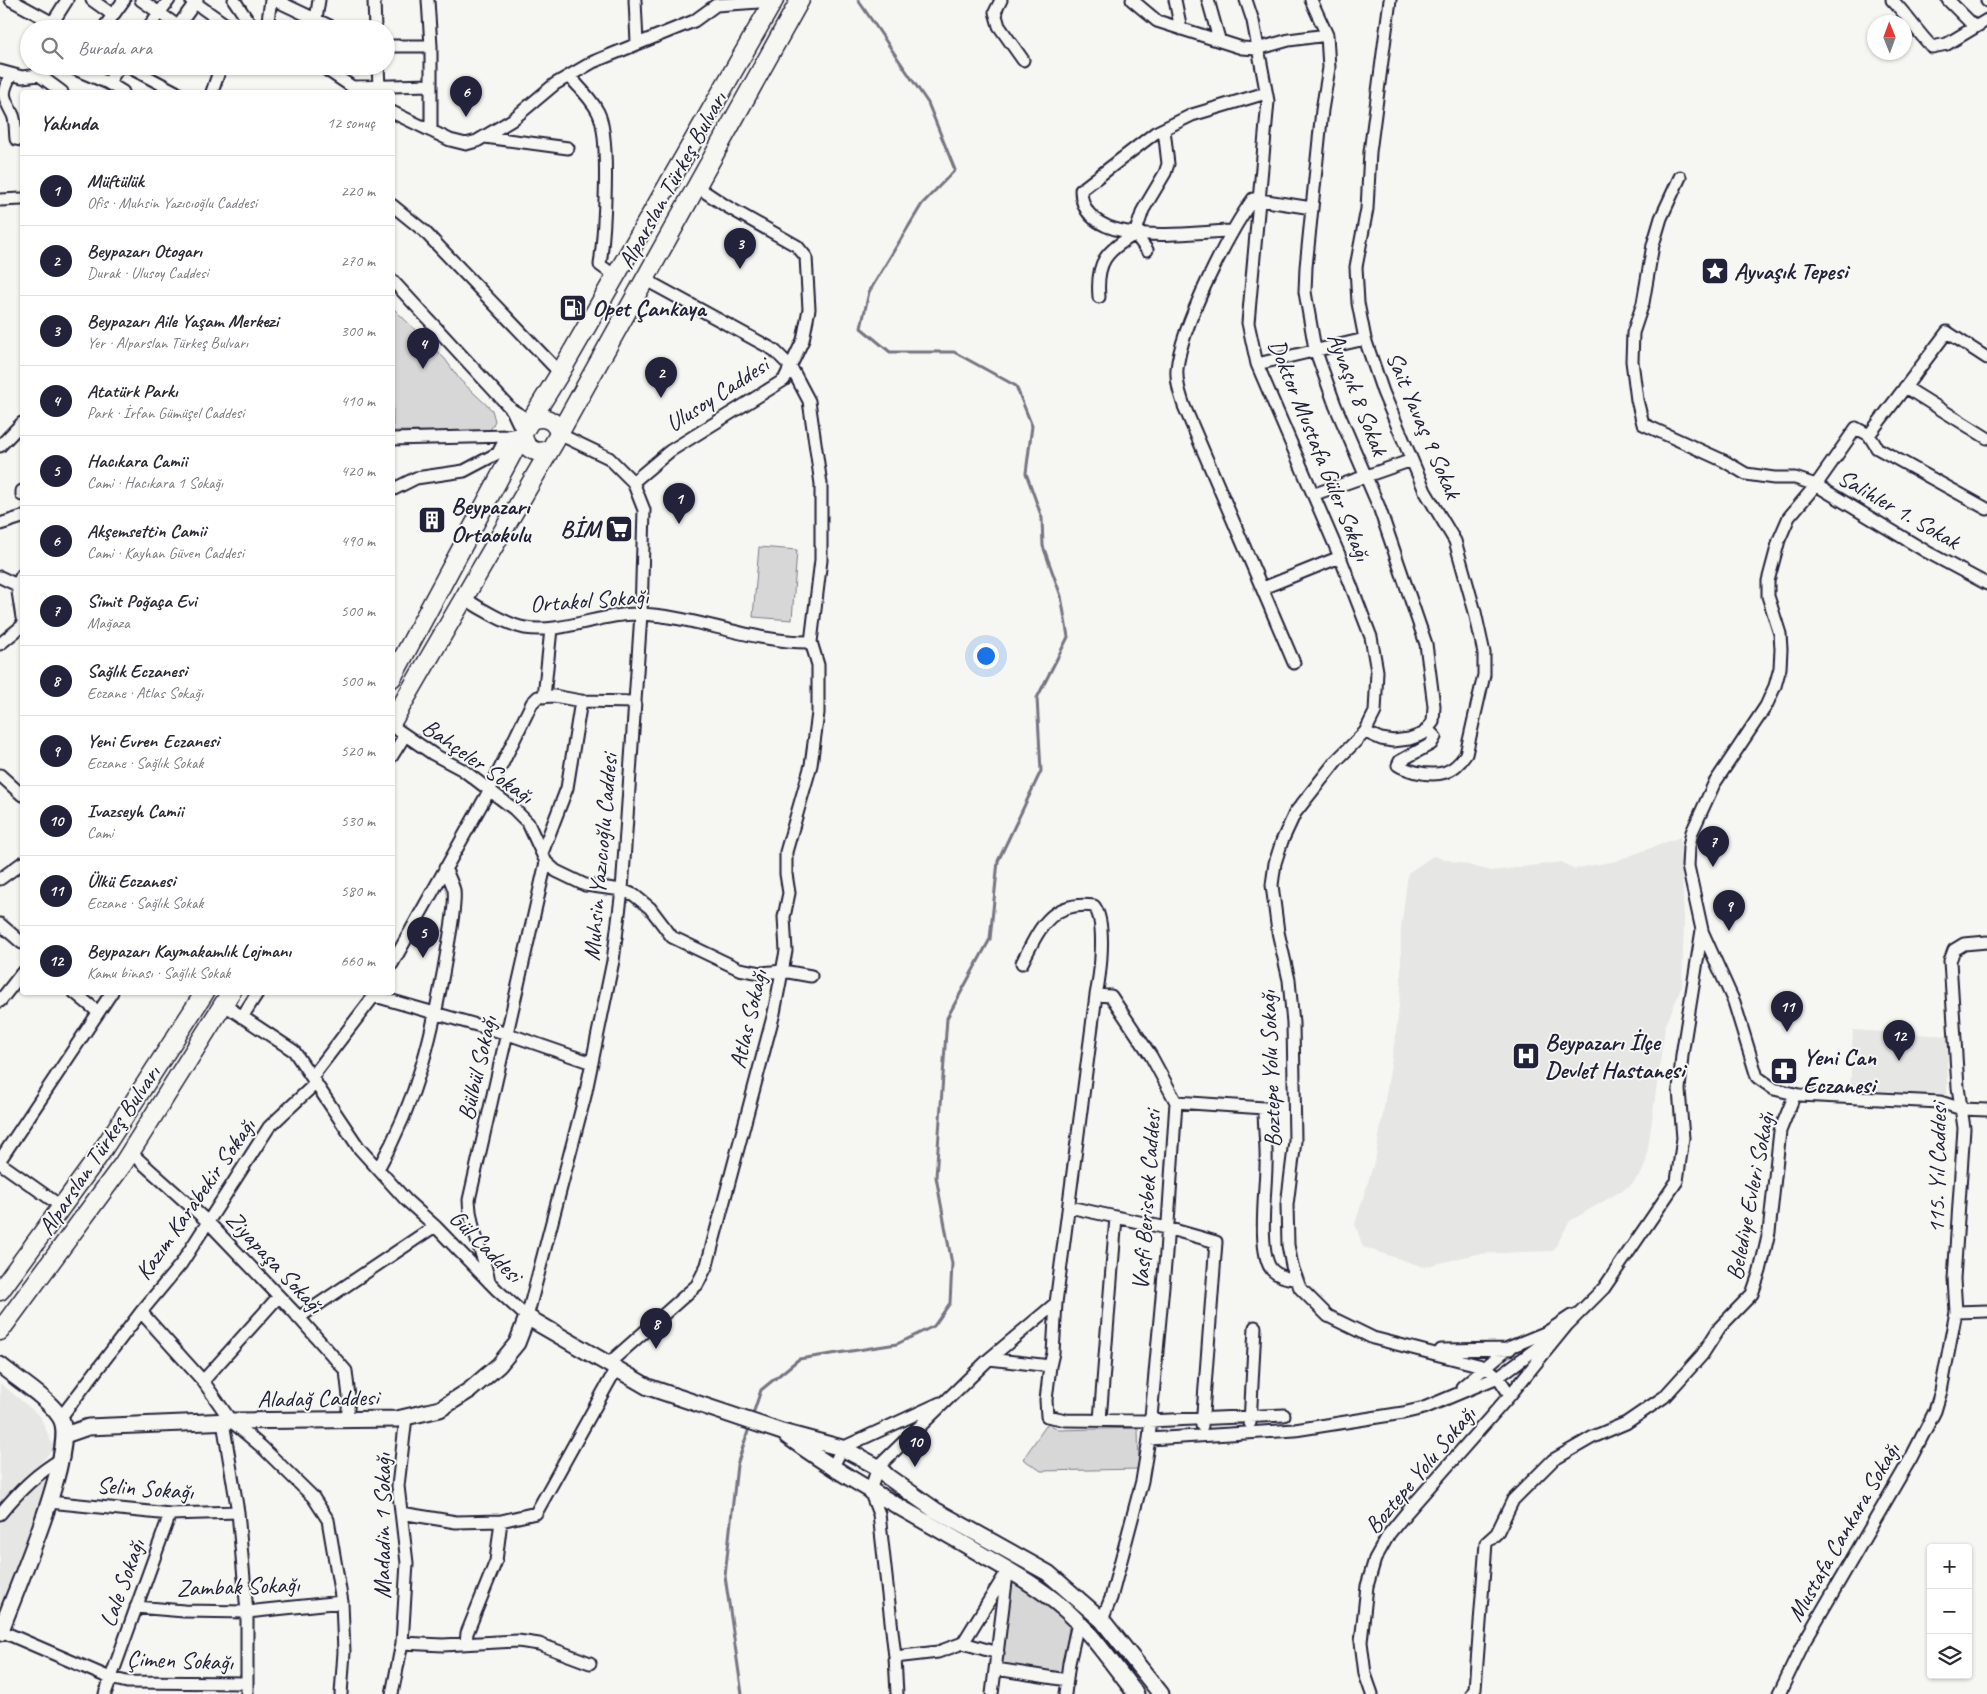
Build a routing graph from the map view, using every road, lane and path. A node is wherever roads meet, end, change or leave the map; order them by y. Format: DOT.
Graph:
graph roads {
  1 [pos="12,0"];
  2 [pos="92,0"];
  3 [pos="124,0"];
  4 [pos="141,0"];
  5 [pos="168,0"];
  6 [pos="234,0"];
  7 [pos="273,0"];
  8 [pos="319,0"];
  9 [pos="374,0"];
  10 [pos="428,0"];
  11 [pos="635,0"];
  12 [pos="774,0"];
  13 [pos="800,0"];
  14 [pos="1001,0"];
  15 [pos="1132,0"];
  16 [pos="1175,0"];
  17 [pos="1208,0"];
  18 [pos="1246,0"];
  19 [pos="1311,0"];
  20 [pos="1390,0"];
  21 [pos="1892,0"];
  22 [pos="1948,0"];
  23 [pos="194,1"];
  24 [pos="61,2"];
  25 [pos="718,2"];
  26 [pos="1141,5"];
  27 [pos="159,12"];
  28 [pos="113,15"];
  29 [pos="316,19"];
  30 [pos="43,20"];
  31 [pos="51,20"];
  32 [pos="109,20"];
  33 [pos="153,20"];
  34 [pos="169,20"];
  35 [pos="183,20"];
  36 [pos="220,20"];
  37 [pos="247,20"];
  38 [pos="270,20"];
  39 [pos="375,20"];
  40 [pos="1987,20"];
  41 [pos="1974,26"];
  42 [pos="1181,29"];
  43 [pos="1327,35"];
  44 [pos="1219,39"];
  45 [pos="637,43"];
  46 [pos="395,46"];
  47 [pos="431,46"];
  48 [pos="1258,50"];
  49 [pos="1023,60"];
  50 [pos="6,73"];
  51 [pos="28,75"];
  52 [pos="44,75"];
  53 [pos="89,75"];
  54 [pos="114,75"];
  55 [pos="218,75"];
  56 [pos="334,75"];
  57 [pos="378,75"];
  58 [pos="145,76"];
  59 [pos="570,76"];
  60 [pos="108,83"];
  61 [pos="431,84"];
  62 [pos="379,87"];
  63 [pos="58,90"];
  64 [pos="120,90"];
  65 [pos="172,90"];
  66 [pos="213,90"];
  67 [pos="356,90"];
  68 [pos="1266,93"];
  69 [pos="3,106"];
  70 [pos="395,113"];
  71 [pos="1164,129"];
  72 [pos="431,131"];
  73 [pos="485,137"];
  74 [pos="19,140"];
  75 [pos="568,148"];
  76 [pos="1680,177"];
  77 [pos="696,186"];
  78 [pos="20,199"];
  79 [pos="1261,199"];
  80 [pos="0,200"];
  81 [pos="395,207"];
  82 [pos="1312,208"];
  83 [pos="1233,231"];
  84 [pos="1134,234"];
  85 [pos="1147,250"];
  86 [pos="615,276"];
  87 [pos="644,279"];
  88 [pos="395,283"];
  89 [pos="1099,296"];
  90 [pos="1366,339"];
  91 [pos="1315,349"];
  92 [pos="1987,358"];
  93 [pos="1257,364"];
  94 [pos="791,367"];
  95 [pos="560,373"];
  96 [pos="1905,387"];
  97 [pos="20,424"];
  98 [pos="520,430"];
  99 [pos="1869,435"];
  100 [pos="1987,438"];
  101 [pos="395,439"];
  102 [pos="555,441"];
  103 [pos="0,446"];
  104 [pos="1412,460"];
  105 [pos="1367,474"];
  106 [pos="633,482"];
  107 [pos="1816,485"];
  108 [pos="395,488"];
  109 [pos="1315,494"];
  110 [pos="1987,509"];
  111 [pos="20,518"];
  112 [pos="0,524"];
  113 [pos="1340,557"];
  114 [pos="0,577"];
  115 [pos="20,580"];
  116 [pos="1987,584"];
  117 [pos="1263,588"];
  118 [pos="464,598"];
  119 [pos="641,614"];
  120 [pos="20,628"];
  121 [pos="551,628"];
  122 [pos="811,642"];
  123 [pos="0,644"];
  124 [pos="400,652"];
  125 [pos="1294,663"];
  126 [pos="395,668"];
  127 [pos="544,696"];
  128 [pos="581,702"];
  129 [pos="635,702"];
  130 [pos="399,728"];
  131 [pos="1427,729"];
  132 [pos="1365,732"];
  133 [pos="395,744"];
  134 [pos="0,775"];
  135 [pos="489,791"];
  136 [pos="20,793"];
  137 [pos="544,858"];
  138 [pos="20,864"];
  139 [pos="445,868"];
  140 [pos="0,879"];
  141 [pos="622,890"];
  142 [pos="0,924"];
  143 [pos="1702,930"];
  144 [pos="20,941"];
  145 [pos="1987,942"];
  146 [pos="395,959"];
  147 [pos="1022,963"];
  148 [pos="782,971"];
  149 [pos="20,976"];
  150 [pos="811,976"];
  151 [pos="78,995"];
  152 [pos="110,995"];
  153 [pos="203,995"];
  154 [pos="256,995"];
  155 [pos="375,995"];
  156 [pos="379,995"];
  157 [pos="1096,996"];
  158 [pos="227,998"];
  159 [pos="0,1001"];
  160 [pos="98,1012"];
  161 [pos="436,1015"];
  162 [pos="242,1017"];
  163 [pos="508,1034"];
  164 [pos="592,1063"];
  165 [pos="314,1080"];
  166 [pos="1794,1094"];
  167 [pos="1176,1102"];
  168 [pos="1962,1109"];
  169 [pos="1987,1110"];
  170 [pos="130,1152"];
  171 [pos="0,1161"];
  172 [pos="378,1168"];
  173 [pos="1070,1206"];
  174 [pos="62,1207"];
  175 [pos="1116,1217"];
  176 [pos="208,1222"];
  177 [pos="435,1226"];
  178 [pos="1167,1228"];
  179 [pos="1297,1280"];
  180 [pos="489,1282"];
  181 [pos="0,1291"];
  182 [pos="279,1296"];
  183 [pos="1056,1303"];
  184 [pos="1586,1308"];
  185 [pos="1987,1311"];
  186 [pos="142,1312"];
  187 [pos="1956,1312"];
  188 [pos="527,1317"];
  189 [pos="298,1318"];
  190 [pos="1567,1325"];
  191 [pos="1255,1327"];
  192 [pos="0,1331"];
  193 [pos="1508,1348"];
  194 [pos="1427,1351"];
  195 [pos="989,1358"];
  196 [pos="1522,1360"];
  197 [pos="0,1364"];
  198 [pos="1050,1366"];
  199 [pos="612,1367"];
  200 [pos="1486,1367"];
  201 [pos="1498,1377"];
  202 [pos="203,1381"];
  203 [pos="1941,1392"];
  204 [pos="1510,1395"];
  205 [pos="1447,1399"];
  206 [pos="944,1401"];
  207 [pos="1284,1415"];
  208 [pos="1251,1416"];
  209 [pos="61,1417"];
  210 [pos="406,1417"];
  211 [pos="1202,1418"];
  212 [pos="1100,1420"];
  213 [pos="227,1421"];
  214 [pos="347,1421"];
  215 [pos="1149,1421"];
  216 [pos="782,1432"];
  217 [pos="1249,1432"];
  218 [pos="66,1435"];
  219 [pos="1201,1435"];
  220 [pos="1149,1440"];
  221 [pos="842,1448"];
  222 [pos="63,1458"];
  223 [pos="878,1467"];
  224 [pos="832,1469"];
  225 [pos="870,1491"];
  226 [pos="49,1502"];
  227 [pos="238,1512"];
  228 [pos="401,1513"];
  229 [pos="0,1514"];
  230 [pos="170,1514"];
  231 [pos="501,1521"];
  232 [pos="1008,1570"];
  233 [pos="342,1602"];
  234 [pos="1083,1602"];
  235 [pos="136,1607"];
  236 [pos="247,1612"];
  237 [pos="1100,1619"];
  238 [pos="1078,1623"];
  239 [pos="0,1632"];
  240 [pos="402,1643"];
  241 [pos="466,1643"];
  242 [pos="963,1643"];
  243 [pos="998,1653"];
  244 [pos="895,1657"];
  245 [pos="590,1663"];
  246 [pos="996,1668"];
  247 [pos="110,1678"];
  248 [pos="1067,1680"];
  249 [pos="247,1689"];
  250 [pos="105,1694"];
  251 [pos="341,1694"];
  252 [pos="392,1694"];
  253 [pos="897,1694"];
  254 [pos="992,1694"];
  255 [pos="1065,1694"];
  256 [pos="1136,1694"];
  257 [pos="1161,1694"];
  258 [pos="1372,1694"];
  259 [pos="1472,1694"];
  260 [pos="1779,1694"];
  1 -- 30 [label="street"];
  2 -- 28 [label="street"];
  3 -- 28 [label="street"];
  4 -- 27 [label="street"];
  5 -- 27 [label="street"];
  6 -- 37 [label="street"];
  7 -- 29 [label="street"];
  7 -- 38 [label="street"];
  8 -- 29 [label="street"];
  9 -- 39 [label="street"];
  10 -- 47 [label="street"];
  11 -- 45 [label="street"];
  12 -- 25 [label="street"];
  12 -- 86 [label="highway, Alparslan Türkeş Bulvarı"];
  13 -- 77 [label="highway, Alparslan Türkeş Bulvarı"];
  14 -- 49 [label="street"];
  15 -- 26 [label="street"];
  16 -- 42 [label="street"];
  17 -- 44 [label="street"];
  18 -- 48 [label="street, Doktor Mustafa Güler Sokağı"];
  19 -- 43 [label="street, Ayvaşık 8 Sokak"];
  20 -- 90 [label="street, Sait Yavaş 9 Sokak"];
  21 -- 41 [label="street"];
  22 -- 41 [label="street"];
  23 -- 35 [label="street"];
  23 -- 36 [label="street"];
  24 -- 31 [label="street"];
  25 -- 45 [label="street"];
  26 -- 42 [label="street"];
  27 -- 33 [label="street"];
  27 -- 34 [label="street"];
  28 -- 32 [label="street"];
  40 -- 41 [label="street"];
  42 -- 44 [label="street"];
  43 -- 48 [label="street"];
  43 -- 82 [label="street, Ayvaşık 8 Sokak"];
  44 -- 48 [label="street"];
  45 -- 59 [label="street"];
  46 -- 47 [label="street"];
  47 -- 61 [label="street"];
  48 -- 68 [label="street, Doktor Mustafa Güler Sokağı"];
  50 -- 51 [label="street"];
  50 -- 69 [label="street"];
  52 -- 63 [label="street"];
  53 -- 60 [label="street"];
  54 -- 60 [label="street"];
  55 -- 66 [label="street"];
  56 -- 67 [label="street"];
  57 -- 62 [label="street"];
  58 -- 65 [label="street"];
  59 -- 73 [label="street"];
  59 -- 86 [label="street"];
  60 -- 64 [label="street"];
  61 -- 62 [label="street"];
  61 -- 72 [label="street"];
  62 -- 67 [label="street"];
  68 -- 71 [label="street"];
  68 -- 79 [label="street, Doktor Mustafa Güler Sokağı"];
  69 -- 74 [label="street"];
  70 -- 72 [label="street"];
  71 -- 84 [label="street"];
  71 -- 84 [label="street"];
  72 -- 73 [label="street"];
  73 -- 75 [label="street"];
  76 -- 107 [label="street, Salihler 1. Sokak"];
  77 -- 87 [label="highway, Alparslan Türkeş Bulvarı"];
  77 -- 94 [label="street"];
  78 -- 80 [label="street"];
  79 -- 82 [label="street"];
  79 -- 83 [label="street"];
  79 -- 93 [label="street, Doktor Mustafa Güler Sokağı"];
  81 -- 95 [label="street"];
  82 -- 91 [label="street, Ayvaşık 8 Sokak"];
  83 -- 84 [label="street"];
  83 -- 117 [label="street"];
  84 -- 85 [label="street"];
  84 -- 89 [label="street"];
  86 -- 95 [label="highway, Alparslan Türkeş Bulvarı"];
  87 -- 94 [label="street"];
  87 -- 102 [label="highway, Alparslan Türkeş Bulvarı"];
  88 -- 98 [label="street"];
  90 -- 91 [label="street"];
  90 -- 104 [label="street, Sait Yavaş 9 Sokak"];
  91 -- 93 [label="street"];
  91 -- 105 [label="street, Ayvaşık 8 Sokak"];
  92 -- 96 [label="street"];
  93 -- 109 [label="street, Doktor Mustafa Güler Sokağı"];
  94 -- 106 [label="street, Ulusoy Caddesi"];
  94 -- 122 [label="street, Ulusoy Caddesi"];
  95 -- 98 [label="highway, Alparslan Türkeş Bulvarı"];
  96 -- 99 [label="street"];
  96 -- 100 [label="street"];
  97 -- 103 [label="street"];
  98 -- 101 [label="street"];
  98 -- 102 [label="highway"];
  98 -- 102 [label="highway"];
  98 -- 108 [label="street"];
  98 -- 124 [label="highway, Alparslan Türkeş Bulvarı"];
  99 -- 107 [label="street"];
  99 -- 110 [label="street"];
  102 -- 106 [label="street, Muhsin Yazıcıoğlu Caddesi"];
  102 -- 118 [label="highway, Alparslan Türkeş Bulvarı"];
  104 -- 105 [label="street"];
  104 -- 131 [label="street, Sait Yavaş 9 Sokak"];
  105 -- 109 [label="street"];
  105 -- 131 [label="street, Ayvaşık 8 Sokak"];
  106 -- 119 [label="street, Muhsin Yazıcıoğlu Caddesi"];
  107 -- 116 [label="street, Salihler 1. Sokak"];
  107 -- 143 [label="street"];
  109 -- 113 [label="street, Doktor Mustafa Güler Sokağı"];
  111 -- 112 [label="street"];
  113 -- 117 [label="street"];
  113 -- 132 [label="street, Doktor Mustafa Güler Sokağı"];
  114 -- 115 [label="street"];
  117 -- 125 [label="street"];
  118 -- 121 [label="street, Ortakol Sokağı"];
  118 -- 130 [label="highway, Alparslan Türkeş Bulvarı"];
  119 -- 121 [label="street, Ortakol Sokağı"];
  119 -- 122 [label="street, Ortakol Sokağı"];
  119 -- 129 [label="street, Muhsin Yazıcıoğlu Caddesi"];
  120 -- 123 [label="street"];
  121 -- 127 [label="street"];
  122 -- 148 [label="street, Atlas Sokağı"];
  124 -- 126 [label="highway, Alparslan Türkeş Bulvarı"];
  127 -- 128 [label="street"];
  127 -- 135 [label="street"];
  128 -- 129 [label="street"];
  128 -- 137 [label="street, Bülbül Sokağı"];
  129 -- 141 [label="street, Muhsin Yazıcıoğlu Caddesi"];
  130 -- 133 [label="street"];
  130 -- 135 [label="street, Bahçeler Sokağı"];
  131 -- 132 [label="street"];
  132 -- 179 [label="street, Boztepe Yolu Sokağı"];
  134 -- 136 [label="street"];
  135 -- 137 [label="street, Bahçeler Sokağı"];
  135 -- 139 [label="street"];
  137 -- 141 [label="street, Bahçeler Sokağı"];
  137 -- 163 [label="street, Bülbül Sokağı"];
  138 -- 140 [label="street"];
  139 -- 146 [label="street"];
  139 -- 161 [label="street"];
  141 -- 148 [label="street, Bahçeler Sokağı"];
  141 -- 164 [label="street, Muhsin Yazıcıoğlu Caddesi"];
  142 -- 144 [label="street"];
  143 -- 166 [label="street"];
  143 -- 184 [label="street"];
  145 -- 168 [label="street, 115. Yıl Caddesi"];
  147 -- 157 [label="street"];
  148 -- 150 [label="street, Bahçeler Sokağı"];
  148 -- 199 [label="street, Atlas Sokağı"];
  149 -- 159 [label="street"];
  151 -- 160 [label="street"];
  152 -- 160 [label="street"];
  153 -- 174 [label="highway, Alparslan Türkeş Bulvarı"];
  154 -- 162 [label="street"];
  155 -- 165 [label="street, Kazım Karabekir Sokağı"];
  156 -- 161 [label="street"];
  157 -- 167 [label="street, Vasfi Berisbek Caddesi"];
  157 -- 173 [label="street"];
  158 -- 162 [label="street, Gül Caddesi"];
  158 -- 170 [label="highway, Alparslan Türkeş Bulvarı"];
  160 -- 171 [label="street"];
  161 -- 163 [label="street"];
  161 -- 172 [label="street"];
  162 -- 165 [label="street, Gül Caddesi"];
  163 -- 164 [label="street"];
  163 -- 180 [label="street, Bülbül Sokağı"];
  164 -- 188 [label="street, Muhsin Yazıcıoğlu Caddesi"];
  165 -- 172 [label="street, Gül Caddesi"];
  165 -- 176 [label="street, Kazım Karabekir Sokağı"];
  166 -- 168 [label="street"];
  166 -- 259 [label="street, Belediye Evleri Sokağı"];
  167 -- 178 [label="street, Vasfi Berisbek Caddesi"];
  167 -- 179 [label="street"];
  168 -- 169 [label="street"];
  168 -- 187 [label="street, 115. Yıl Caddesi"];
  170 -- 176 [label="street, Ziyapaşa Sokağı"];
  170 -- 192 [label="highway, Alparslan Türkeş Bulvarı"];
  171 -- 174 [label="street"];
  172 -- 177 [label="street, Gül Caddesi"];
  173 -- 175 [label="street"];
  173 -- 183 [label="street"];
  174 -- 181 [label="highway, Alparslan Türkeş Bulvarı"];
  175 -- 178 [label="street"];
  175 -- 212 [label="street"];
  176 -- 182 [label="street, Ziyapaşa Sokağı"];
  176 -- 186 [label="street, Kazım Karabekir Sokağı"];
  177 -- 180 [label="street, Gül Caddesi"];
  177 -- 189 [label="street"];
  178 -- 211 [label="street"];
  178 -- 215 [label="street, Vasfi Berisbek Caddesi"];
  179 -- 194 [label="street, Boztepe Yolu Sokağı"];
  180 -- 188 [label="street, Gül Caddesi"];
  182 -- 189 [label="street, Ziyapaşa Sokağı"];
  182 -- 202 [label="street"];
  183 -- 195 [label="street"];
  183 -- 198 [label="street"];
  184 -- 190 [label="street"];
  184 -- 193 [label="street"];
  185 -- 187 [label="street"];
  186 -- 202 [label="street"];
  186 -- 209 [label="street, Kazım Karabekir Sokağı"];
  187 -- 203 [label="street, 115. Yıl Caddesi"];
  188 -- 199 [label="main road, Gül Caddesi"];
  188 -- 210 [label="main road, Aladağ Caddesi"];
  189 -- 214 [label="street, Ziyapaşa Sokağı"];
  190 -- 196 [label="street"];
  190 -- 204 [label="street"];
  191 -- 208 [label="street"];
  193 -- 194 [label="street"];
  193 -- 196 [label="street"];
  193 -- 200 [label="street"];
  194 -- 200 [label="street"];
  195 -- 198 [label="street"];
  195 -- 206 [label="street"];
  196 -- 201 [label="street"];
  196 -- 204 [label="street"];
  197 -- 209 [label="main road"];
  198 -- 212 [label="street"];
  199 -- 216 [label="main road, Gül Caddesi"];
  199 -- 231 [label="street, Atlas Sokağı"];
  200 -- 201 [label="street"];
  200 -- 205 [label="street"];
  201 -- 204 [label="street"];
  201 -- 205 [label="street"];
  202 -- 213 [label="street"];
  203 -- 260 [label="street, Mustafa Cankara Sokağı"];
  204 -- 258 [label="street, Boztepe Yolu Sokağı"];
  205 -- 217 [label="street"];
  206 -- 221 [label="street"];
  206 -- 223 [label="street"];
  207 -- 208 [label="street"];
  208 -- 211 [label="street"];
  208 -- 217 [label="street"];
  209 -- 218 [label="main road"];
  210 -- 214 [label="main road, Aladağ Caddesi"];
  210 -- 228 [label="street, Madadin 1 Sokağı"];
  211 -- 215 [label="street"];
  211 -- 219 [label="street"];
  212 -- 215 [label="street"];
  213 -- 214 [label="main road, Aladağ Caddesi"];
  213 -- 218 [label="main road, Aladağ Caddesi"];
  213 -- 227 [label="street"];
  213 -- 233 [label="street"];
  215 -- 220 [label="street, Vasfi Berisbek Caddesi"];
  216 -- 221 [label="main road, Gül Caddesi"];
  216 -- 224 [label="main road, Gül Caddesi"];
  217 -- 219 [label="street"];
  218 -- 222 [label="main road"];
  219 -- 220 [label="street"];
  220 -- 237 [label="street, Vasfi Berisbek Caddesi"];
  221 -- 223 [label="main road, Gül Caddesi"];
  221 -- 224 [label="street"];
  222 -- 226 [label="main road"];
  222 -- 229 [label="street"];
  223 -- 225 [label="street"];
  223 -- 234 [label="main road, Gül Caddesi"];
  224 -- 225 [label="main road, Gül Caddesi"];
  225 -- 232 [label="main road, Gül Caddesi"];
  225 -- 244 [label="street"];
  226 -- 230 [label="street, Selin Sokağı"];
  226 -- 239 [label="main road"];
  227 -- 230 [label="street, Selin Sokağı"];
  227 -- 236 [label="street"];
  228 -- 231 [label="street, Atlas Sokağı"];
  228 -- 240 [label="street, Madadin 1 Sokağı"];
  230 -- 235 [label="street, Lale Sokağı"];
  231 -- 241 [label="street"];
  232 -- 238 [label="main road, Gül Caddesi"];
  232 -- 242 [label="street"];
  232 -- 243 [label="street"];
  233 -- 236 [label="street, Zambak Sokağı"];
  233 -- 251 [label="street"];
  234 -- 237 [label="main road, Gül Caddesi"];
  234 -- 238 [label="main road"];
  235 -- 236 [label="street, Zambak Sokağı"];
  235 -- 247 [label="street, Lale Sokağı"];
  236 -- 249 [label="street"];
  237 -- 238 [label="main road"];
  237 -- 257 [label="main road, Gül Caddesi"];
  238 -- 248 [label="street"];
  238 -- 256 [label="main road, Gül Caddesi"];
  239 -- 247 [label="street, Çimen Sokağı"];
  240 -- 241 [label="street"];
  240 -- 252 [label="street, Madadin 1 Sokağı"];
  241 -- 245 [label="street"];
  242 -- 243 [label="street"];
  242 -- 244 [label="street"];
  243 -- 246 [label="street"];
  244 -- 253 [label="street"];
  246 -- 248 [label="street"];
  246 -- 254 [label="street"];
  247 -- 249 [label="street, Çimen Sokağı"];
  247 -- 250 [label="street, Lale Sokağı"];
  248 -- 255 [label="street"];
}
